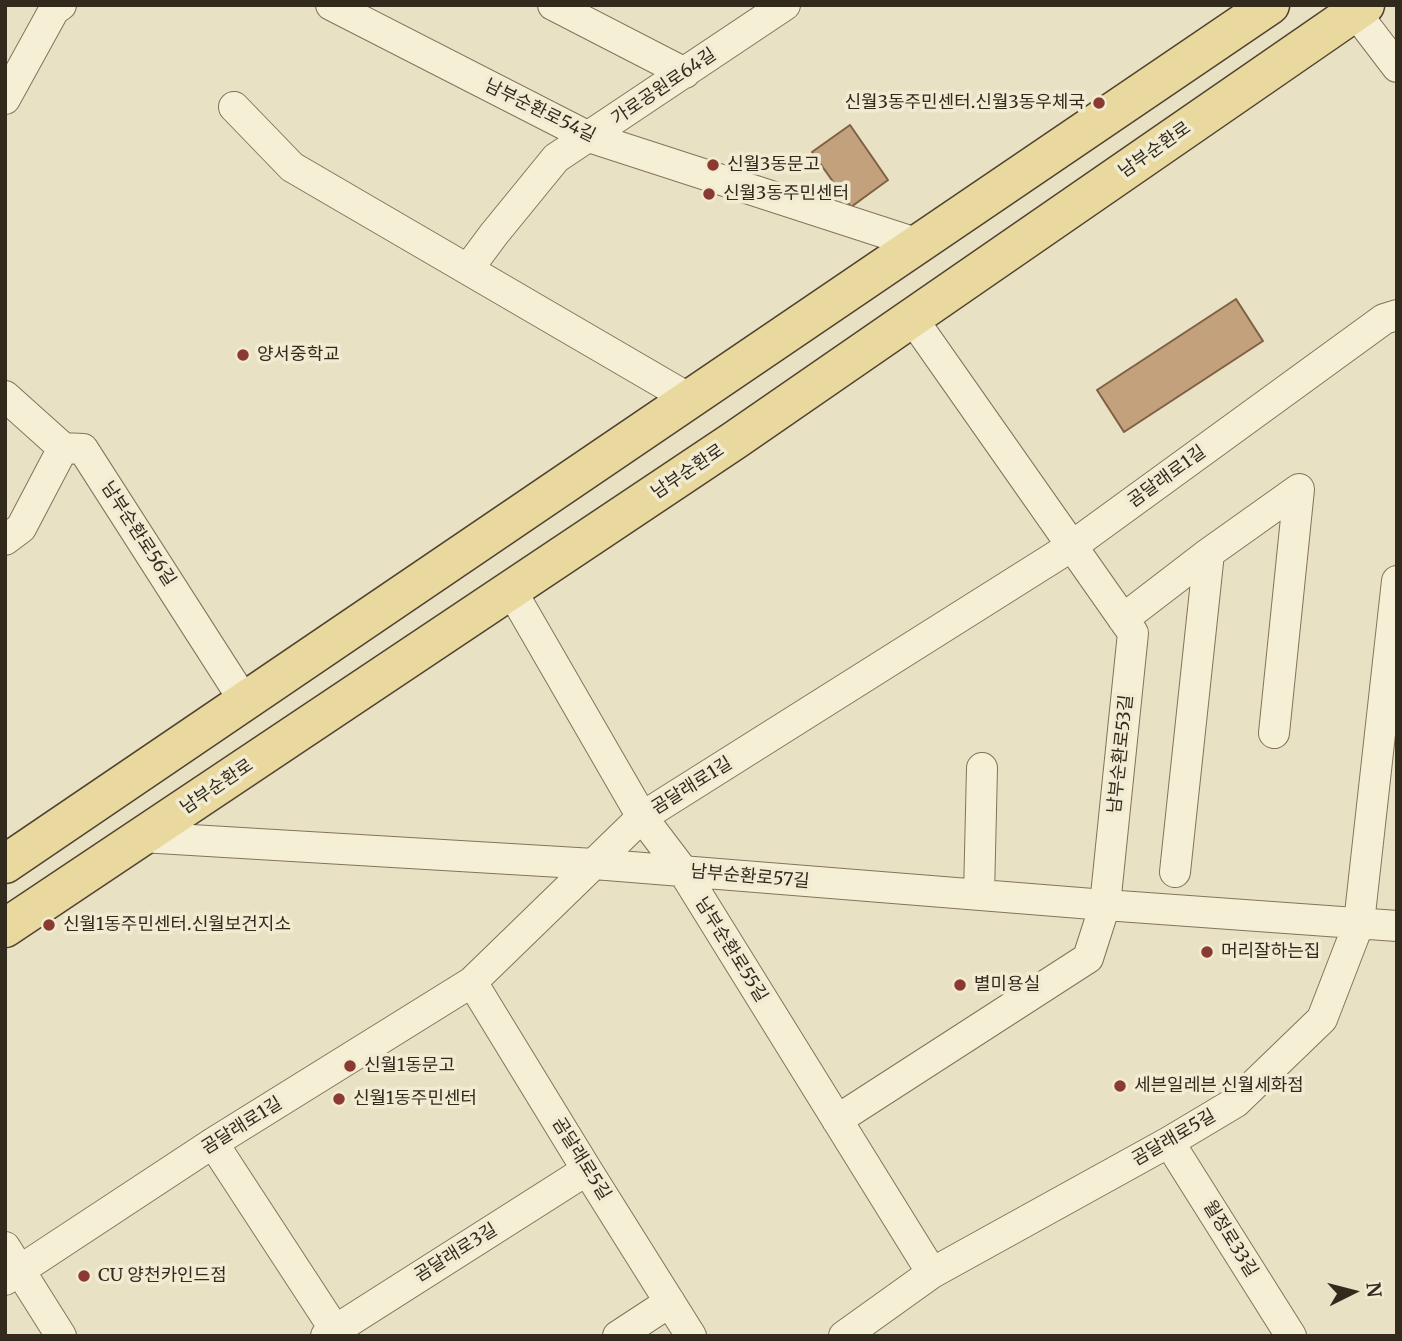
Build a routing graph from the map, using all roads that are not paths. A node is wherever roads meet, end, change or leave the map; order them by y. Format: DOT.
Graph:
graph roads {
  1 [pos="331,5"];
  2 [pos="553,5"];
  3 [pos="1270,5"];
  4 [pos="53,7"];
  5 [pos="1360,8"];
  6 [pos="766,9"];
  7 [pos="1397,67"];
  8 [pos="685,73"];
  9 [pos="5,99"];
  10 [pos="234,107"];
  11 [pos="589,137"];
  12 [pos="919,244"];
  13 [pos="468,269"];
  14 [pos="1397,315"];
  15 [pos="912,318"];
  16 [pos="5,396"];
  17 [pos="690,399"];
  18 [pos="63,448"];
  19 [pos="5,540"];
  20 [pos="1072,545"];
  21 [pos="1209,553"];
  22 [pos="1397,581"];
  23 [pos="511,590"];
  24 [pos="1124,619"];
  25 [pos="245,702"];
  26 [pos="1274,733"];
  27 [pos="982,768"];
  28 [pos="642,817"];
  29 [pos="141,838"];
  30 [pos="21,842"];
  31 [pos="5,864"];
  32 [pos="594,864"];
  33 [pos="683,871"];
  34 [pos="1175,872"];
  35 [pos="979,895"];
  36 [pos="1105,905"];
  37 [pos="1359,923"];
  38 [pos="1397,926"];
  39 [pos="5,928"];
  40 [pos="472,982"];
  41 [pos="837,1120"];
  42 [pos="1169,1142"];
  43 [pos="213,1143"];
  44 [pos="587,1170"];
  45 [pos="10,1266"];
  46 [pos="932,1273"];
  47 [pos="670,1302"];
  48 [pos="331,1333"];
  49 [pos="61,1336"];
  50 [pos="618,1336"];
  51 [pos="691,1336"];
  52 [pos="844,1336"];
  53 [pos="1290,1336"];
  1 -- 11 [label="street, 남부순환로54길"];
  2 -- 8 [label="street"];
  3 -- 12 [label="main road"];
  4 -- 9 [label="street"];
  5 -- 7 [label="street"];
  5 -- 15 [label="main road, 남부순환로"];
  6 -- 8 [label="street, 가로공원로64길"];
  8 -- 11 [label="street, 가로공원로64길"];
  10 -- 13 [label="street"];
  11 -- 12 [label="street, 남부순환로54길"];
  11 -- 13 [label="street, 가로공원로64길"];
  12 -- 17 [label="main road"];
  13 -- 17 [label="street"];
  14 -- 20 [label="street, 곰달래로1길"];
  15 -- 20 [label="street, 남부순환로53길"];
  15 -- 23 [label="main road, 남부순환로"];
  16 -- 18 [label="street, 남부순환로56길"];
  17 -- 25 [label="main road"];
  18 -- 19 [label="street"];
  18 -- 25 [label="street, 남부순환로56길"];
  20 -- 24 [label="street, 남부순환로53길"];
  20 -- 28 [label="street, 곰달래로1길"];
  21 -- 24 [label="street"];
  21 -- 26 [label="street"];
  21 -- 34 [label="street"];
  22 -- 37 [label="street, 곰달래로5길"];
  23 -- 28 [label="street, 남부순환로55길"];
  23 -- 29 [label="main road, 남부순환로"];
  24 -- 36 [label="street, 남부순환로53길"];
  25 -- 30 [label="main road"];
  27 -- 35 [label="street"];
  28 -- 32 [label="street, 곰달래로1길"];
  28 -- 33 [label="street, 남부순환로55길"];
  29 -- 32 [label="street, 남부순환로57길"];
  29 -- 39 [label="main road, 남부순환로"];
  30 -- 31 [label="main road"];
  32 -- 33 [label="street, 남부순환로57길"];
  32 -- 40 [label="street, 곰달래로1길"];
  33 -- 35 [label="street, 남부순환로57길"];
  33 -- 41 [label="street, 남부순환로55길"];
  35 -- 36 [label="street, 남부순환로57길"];
  36 -- 37 [label="street, 남부순환로57길"];
  36 -- 41 [label="street, 남부순환로53길"];
  37 -- 38 [label="street, 남부순환로57길"];
  37 -- 42 [label="street, 곰달래로5길"];
  40 -- 43 [label="street, 곰달래로1길"];
  40 -- 44 [label="street, 곰달래로5길"];
  41 -- 46 [label="street, 남부순환로55길"];
  42 -- 46 [label="street, 곰달래로5길"];
  42 -- 53 [label="street, 월정로33길"];
  43 -- 45 [label="street, 곰달래로1길"];
  43 -- 48 [label="street"];
  44 -- 47 [label="street, 곰달래로5길"];
  44 -- 48 [label="street, 곰달래로3길"];
  45 -- 49 [label="street"];
  46 -- 52 [label="street, 곰달래로5길"];
  47 -- 50 [label="street"];
  47 -- 51 [label="street, 곰달래로5길"];
}
